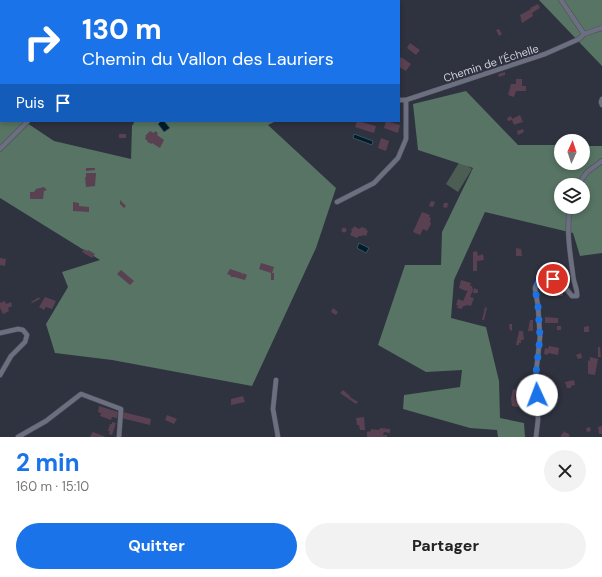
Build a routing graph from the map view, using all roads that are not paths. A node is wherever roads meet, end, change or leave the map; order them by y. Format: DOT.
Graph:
graph roads {
  1 [pos="561,0"];
  2 [pos="602,28"];
  3 [pos="584,34"];
  4 [pos="602,99"];
  5 [pos="400,100"];
  6 [pos="406,100"];
  7 [pos="602,105"];
  8 [pos="27,122"];
  9 [pos="0,149"];
  10 [pos="602,161"];
  11 [pos="583,178"];
  12 [pos="337,202"];
  13 [pos="569,214"];
  14 [pos="0,333"];
  15 [pos="0,375"];
  16 [pos="276,380"];
  17 [pos="18,437"];
  18 [pos="119,437"];
  19 [pos="278,437"];
  20 [pos="536,437"];
  1 -- 3 [label="street"];
  2 -- 3 [label="street, Chemin de l’Échelle"];
  3 -- 6 [label="street, Chemin de l’Échelle"];
  4 -- 7 [label="street"];
  5 -- 6 [label="street, Chemin de l’Échelle"];
  6 -- 12 [label="street"];
  8 -- 9 [label="street"];
  10 -- 11 [label="street"];
  13 -- 20 [label="street"];
  14 -- 15 [label="street"];
  16 -- 19 [label="street"];
  17 -- 18 [label="street"];
}
